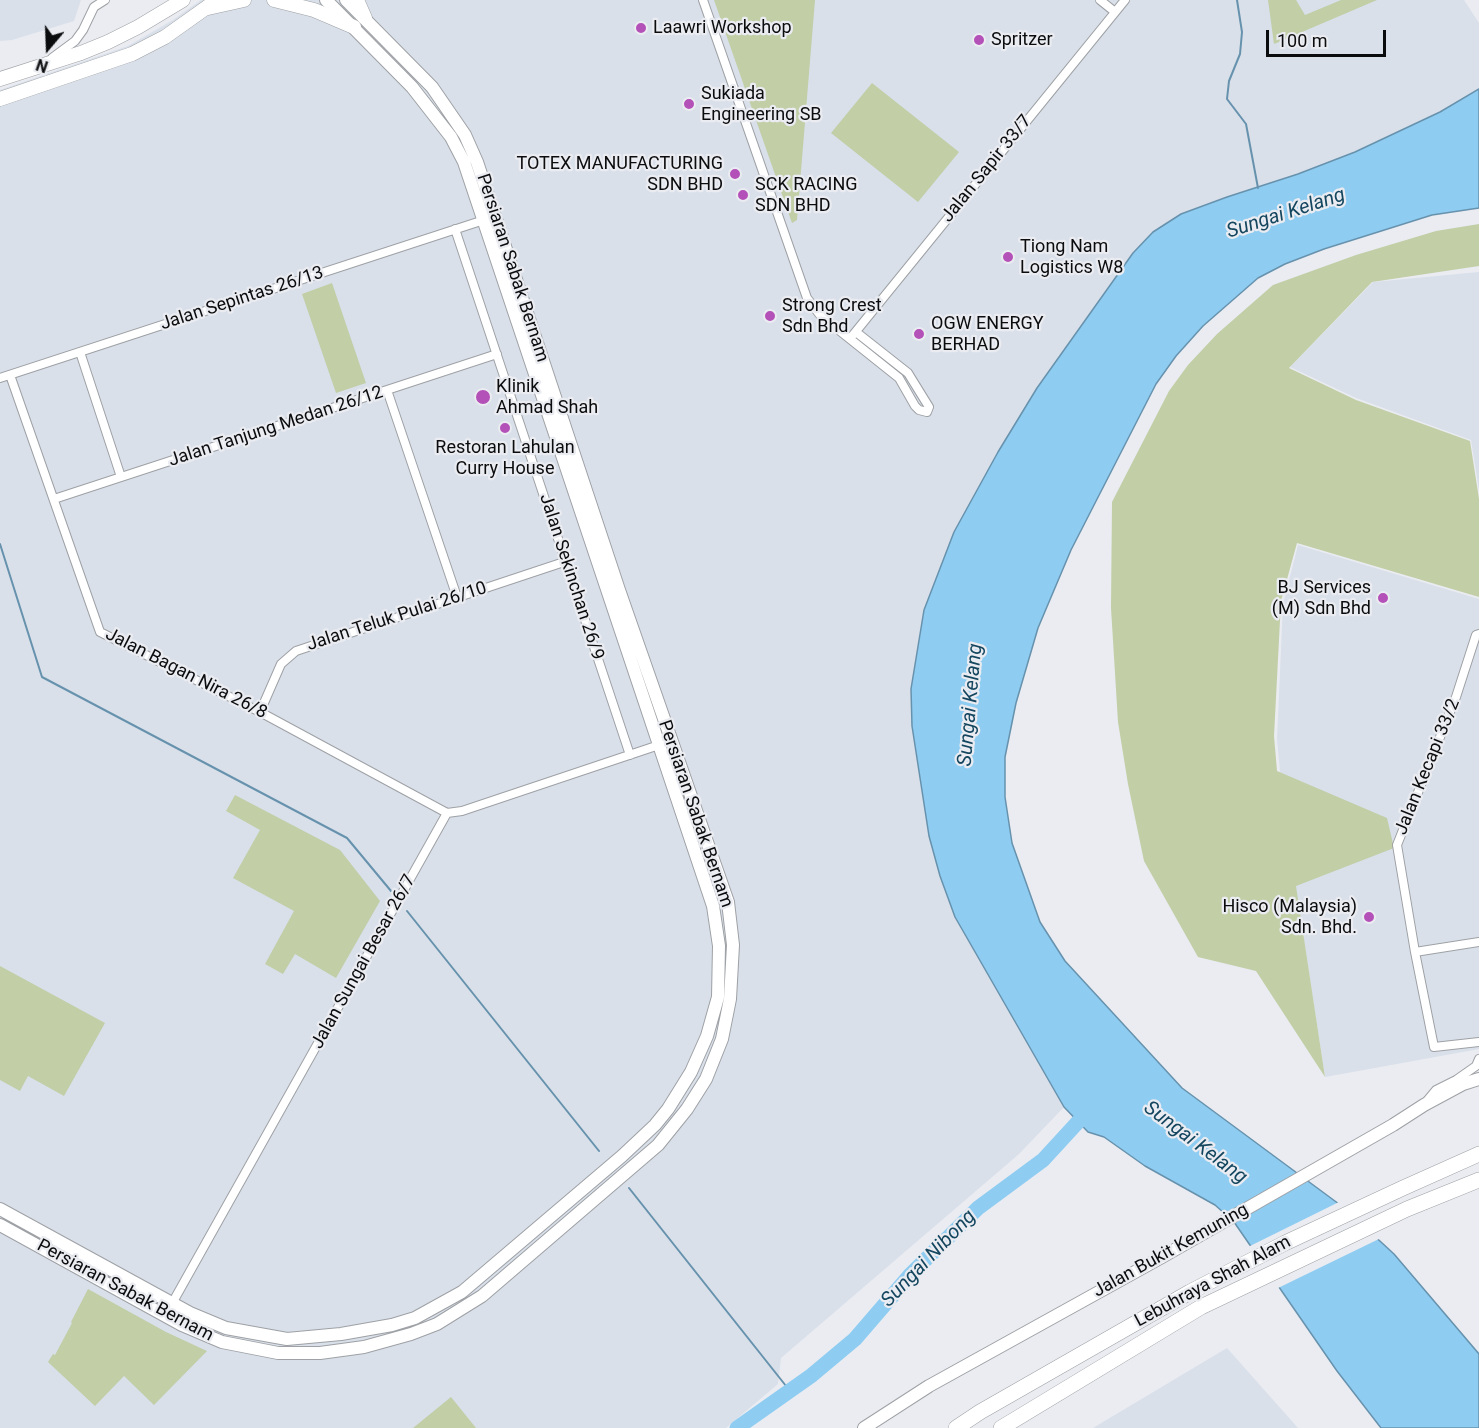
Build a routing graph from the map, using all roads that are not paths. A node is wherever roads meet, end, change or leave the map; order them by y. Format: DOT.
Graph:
graph roads {
  1 [pos="183,0"];
  2 [pos="217,0"];
  3 [pos="243,0"];
  4 [pos="274,0"];
  5 [pos="326,0"];
  6 [pos="346,0"];
  7 [pos="357,0"];
  8 [pos="703,0"];
  9 [pos="1100,0"];
  10 [pos="1125,0"];
  11 [pos="100,1"];
  12 [pos="204,9"];
  13 [pos="1115,12"];
  14 [pos="360,23"];
  15 [pos="42,65"];
  16 [pos="0,79"];
  17 [pos="0,99"];
  18 [pos="484,220"];
  19 [pos="455,229"];
  20 [pos="853,335"];
  21 [pos="80,352"];
  22 [pos="497,354"];
  23 [pos="10,375"];
  24 [pos="0,378"];
  25 [pos="387,390"];
  26 [pos="121,477"];
  27 [pos="54,499"];
  28 [pos="567,561"];
  29 [pos="457,597"];
  30 [pos="1479,634"];
  31 [pos="260,712"];
  32 [pos="671,741"];
  33 [pos="658,746"];
  34 [pos="630,755"];
  35 [pos="447,813"];
  36 [pos="1479,942"];
  37 [pos="1415,952"];
  38 [pos="1479,1042"];
  39 [pos="1479,1059"];
  40 [pos="1479,1079"];
  41 [pos="1424,1105"];
  42 [pos="1479,1154"];
  43 [pos="1479,1180"];
  44 [pos="0,1209"];
  45 [pos="0,1225"];
  46 [pos="172,1304"];
  47 [pos="165,1316"];
  48 [pos="341,1334"];
  49 [pos="344,1351"];
  50 [pos="864,1428"];
  51 [pos="956,1428"];
  52 [pos="1001,1428"];
  1 -- 15 [label="main road"];
  2 -- 12 [label="main road"];
  3 -- 12 [label="main road"];
  4 -- 14 [label="main road"];
  5 -- 14 [label="street, Persiaran Sabak Bernam"];
  6 -- 14 [label="street, Persiaran Sabak Bernam"];
  7 -- 14 [label="main road"];
  8 -- 20 [label="street"];
  9 -- 13 [label="street"];
  10 -- 13 [label="street, Jalan Sapir 33/7"];
  11 -- 15 [label="street"];
  12 -- 17 [label="main road"];
  13 -- 20 [label="street, Jalan Sapir 33/7"];
  14 -- 18 [label="street, Persiaran Sabak Bernam"];
  14 -- 32 [label="street, Persiaran Sabak Bernam"];
  15 -- 16 [label="main road"];
  18 -- 19 [label="street, Jalan Sepintas 26/13"];
  18 -- 33 [label="street, Persiaran Sabak Bernam"];
  19 -- 21 [label="street, Jalan Sepintas 26/13"];
  19 -- 22 [label="street, Jalan Sekinchan 26/9"];
  20 -- 20 [label="street"];
  21 -- 23 [label="street, Jalan Sepintas 26/13"];
  21 -- 26 [label="street"];
  22 -- 25 [label="street, Jalan Tanjung Medan 26/12"];
  22 -- 28 [label="street, Jalan Sekinchan 26/9"];
  23 -- 24 [label="street, Jalan Sepintas 26/13"];
  23 -- 27 [label="street, Jalan Bagan Nira 26/8"];
  25 -- 26 [label="street, Jalan Tanjung Medan 26/12"];
  25 -- 29 [label="street"];
  26 -- 27 [label="street, Jalan Tanjung Medan 26/12"];
  27 -- 31 [label="street, Jalan Bagan Nira 26/8"];
  28 -- 29 [label="street, Jalan Teluk Pulai 26/10"];
  28 -- 34 [label="street, Jalan Sekinchan 26/9"];
  29 -- 31 [label="street, Jalan Teluk Pulai 26/10"];
  30 -- 37 [label="street, Jalan Kecapi 33/2"];
  31 -- 35 [label="street, Jalan Bagan Nira 26/8"];
  32 -- 33 [label="street"];
  32 -- 49 [label="street, Persiaran Sabak Bernam"];
  33 -- 34 [label="street"];
  33 -- 48 [label="street, Persiaran Sabak Bernam"];
  34 -- 35 [label="street"];
  35 -- 46 [label="street, Jalan Sungai Besar 26/7"];
  36 -- 37 [label="street"];
  37 -- 38 [label="street, Jalan Kecapi 33/2"];
  39 -- 41 [label="street"];
  40 -- 41 [label="street, Jalan Bukit Kemuning"];
  41 -- 50 [label="street, Jalan Bukit Kemuning"];
  42 -- 51 [label="highway, Lebuhraya Shah Alam"];
  43 -- 52 [label="highway, Lebuhraya Shah Alam"];
  44 -- 46 [label="street, Persiaran Sabak Bernam"];
  45 -- 47 [label="street, Persiaran Sabak Bernam"];
  46 -- 47 [label="street, Jalan Sungai Besar 26/7"];
  46 -- 48 [label="street, Persiaran Sabak Bernam"];
  47 -- 49 [label="street, Persiaran Sabak Bernam"];
  48 -- 49 [label="street"];
}
